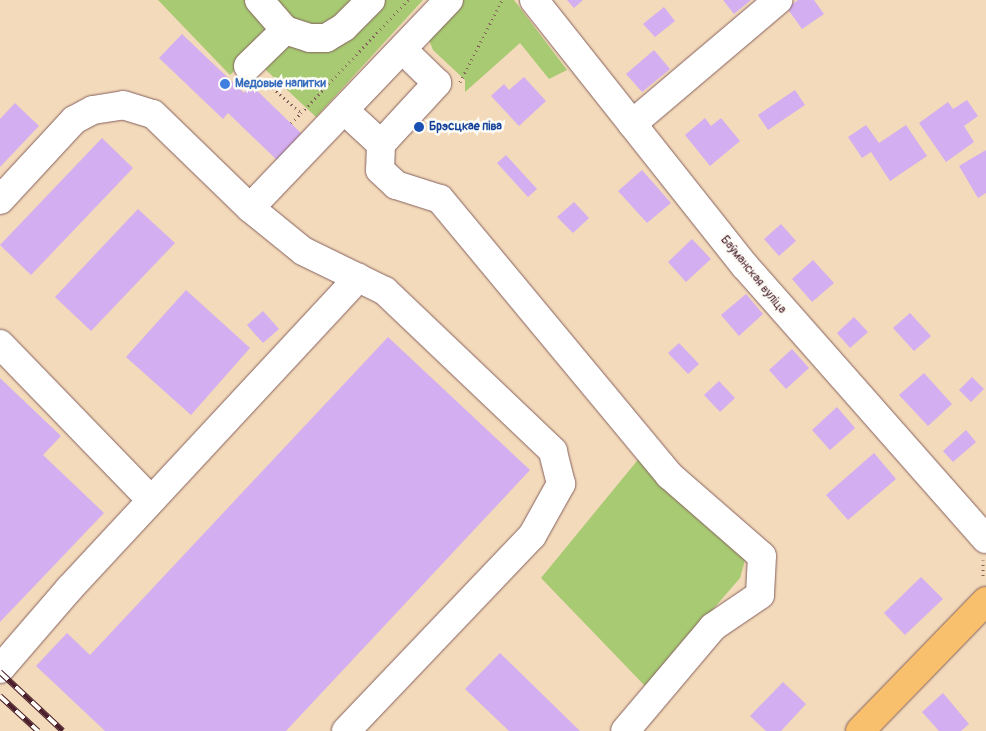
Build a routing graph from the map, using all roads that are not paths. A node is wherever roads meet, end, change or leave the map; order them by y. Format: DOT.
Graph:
graph roads {
  1 [pos="259,0"];
  2 [pos="372,0"];
  3 [pos="449,0"];
  4 [pos="534,0"];
  5 [pos="778,0"];
  6 [pos="284,30"];
  7 [pos="403,50"];
  8 [pos="248,66"];
  9 [pos="344,110"];
  10 [pos="632,124"];
  11 [pos="381,144"];
  12 [pos="0,200"];
  13 [pos="250,208"];
  14 [pos="358,278"];
  15 [pos="0,344"];
  16 [pos="151,500"];
  17 [pos="986,539"];
  18 [pos="986,601"];
  19 [pos="0,669"];
  20 [pos="346,731"];
  21 [pos="625,731"];
  22 [pos="860,731"];
  1 -- 6 [label="street"];
  2 -- 6 [label="street"];
  3 -- 7 [label="street"];
  4 -- 10 [label="street, Баўманская вуліца"];
  5 -- 10 [label="street"];
  6 -- 8 [label="street"];
  7 -- 9 [label="street"];
  7 -- 11 [label="street"];
  9 -- 11 [label="street"];
  9 -- 13 [label="street"];
  10 -- 17 [label="street, Баўманская вуліца"];
  11 -- 21 [label="street"];
  12 -- 13 [label="street"];
  13 -- 14 [label="street"];
  14 -- 16 [label="street"];
  14 -- 20 [label="street"];
  15 -- 16 [label="street"];
  16 -- 19 [label="street"];
  18 -- 22 [label="main road"];
}
